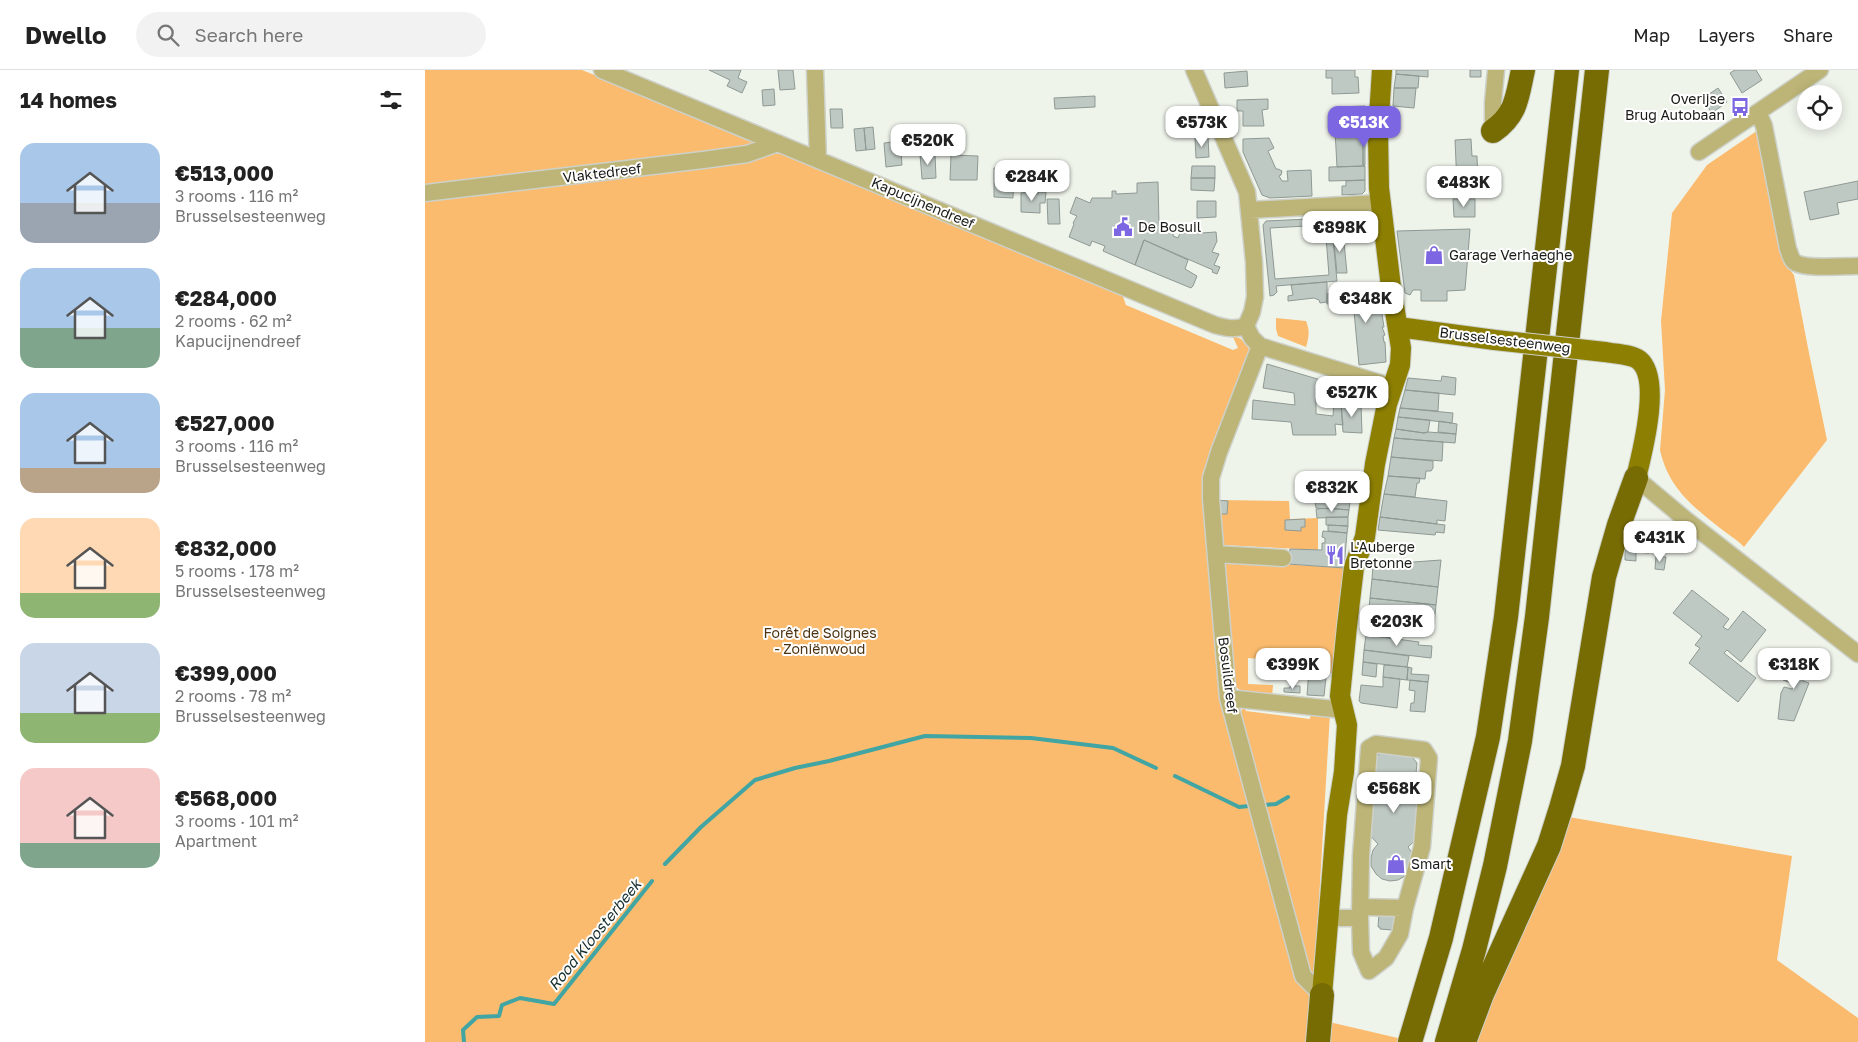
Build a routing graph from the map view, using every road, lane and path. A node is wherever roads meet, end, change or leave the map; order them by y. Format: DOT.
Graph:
graph roads {
  1 [pos="602,70"];
  2 [pos="815,70"];
  3 [pos="1194,70"];
  4 [pos="1382,70"];
  5 [pos="1523,70"];
  6 [pos="1567,70"];
  7 [pos="1597,70"];
  8 [pos="1820,70"];
  9 [pos="1496,71"];
  10 [pos="1758,112"];
  11 [pos="1493,131"];
  12 [pos="778,143"];
  13 [pos="1699,152"];
  14 [pos="818,160"];
  15 [pos="425,193"];
  16 [pos="1380,203"];
  17 [pos="1249,210"];
  18 [pos="1857,266"];
  19 [pos="1245,326"];
  20 [pos="1398,327"];
  21 [pos="1260,346"];
  22 [pos="1393,387"];
  23 [pos="1643,484"];
  24 [pos="1216,554"];
  25 [pos="1283,558"];
  26 [pos="1858,654"];
  27 [pos="1228,698"];
  28 [pos="1343,710"];
  29 [pos="1405,908"];
  30 [pos="1360,912"];
  31 [pos="1328,918"];
  32 [pos="1317,989"];
  33 [pos="1318,1042"];
  34 [pos="1410,1042"];
  35 [pos="1447,1042"];
  36 [pos="1464,1042"];
  1 -- 12 [label="street, Kapucijnendreef"];
  2 -- 14 [label="street"];
  3 -- 17 [label="street"];
  4 -- 16 [label="main road"];
  5 -- 11 [label="highway"];
  6 -- 34 [label="highway"];
  7 -- 35 [label="highway"];
  8 -- 10 [label="street"];
  9 -- 11 [label="street"];
  10 -- 13 [label="street"];
  10 -- 18 [label="street"];
  12 -- 14 [label="street, Kapucijnendreef"];
  12 -- 15 [label="street, Vlaktedreef"];
  14 -- 19 [label="street, Kapucijnendreef"];
  16 -- 17 [label="street"];
  16 -- 20 [label="main road"];
  17 -- 19 [label="street"];
  19 -- 21 [label="street"];
  20 -- 22 [label="main road"];
  20 -- 23 [label="main road, Brusselsesteenweg, bridge"];
  21 -- 22 [label="street"];
  21 -- 24 [label="street, Bosuildreef"];
  22 -- 28 [label="main road"];
  23 -- 26 [label="street"];
  23 -- 36 [label="highway"];
  24 -- 25 [label="street"];
  24 -- 27 [label="street, Bosuildreef"];
  27 -- 28 [label="street"];
  27 -- 32 [label="street, Bosuildreef"];
  28 -- 31 [label="main road"];
  29 -- 30 [label="street"];
  29 -- 30 [label="street"];
  29 -- 30 [label="street"];
  30 -- 31 [label="street"];
  31 -- 32 [label="main road"];
  32 -- 33 [label="highway"];
}
